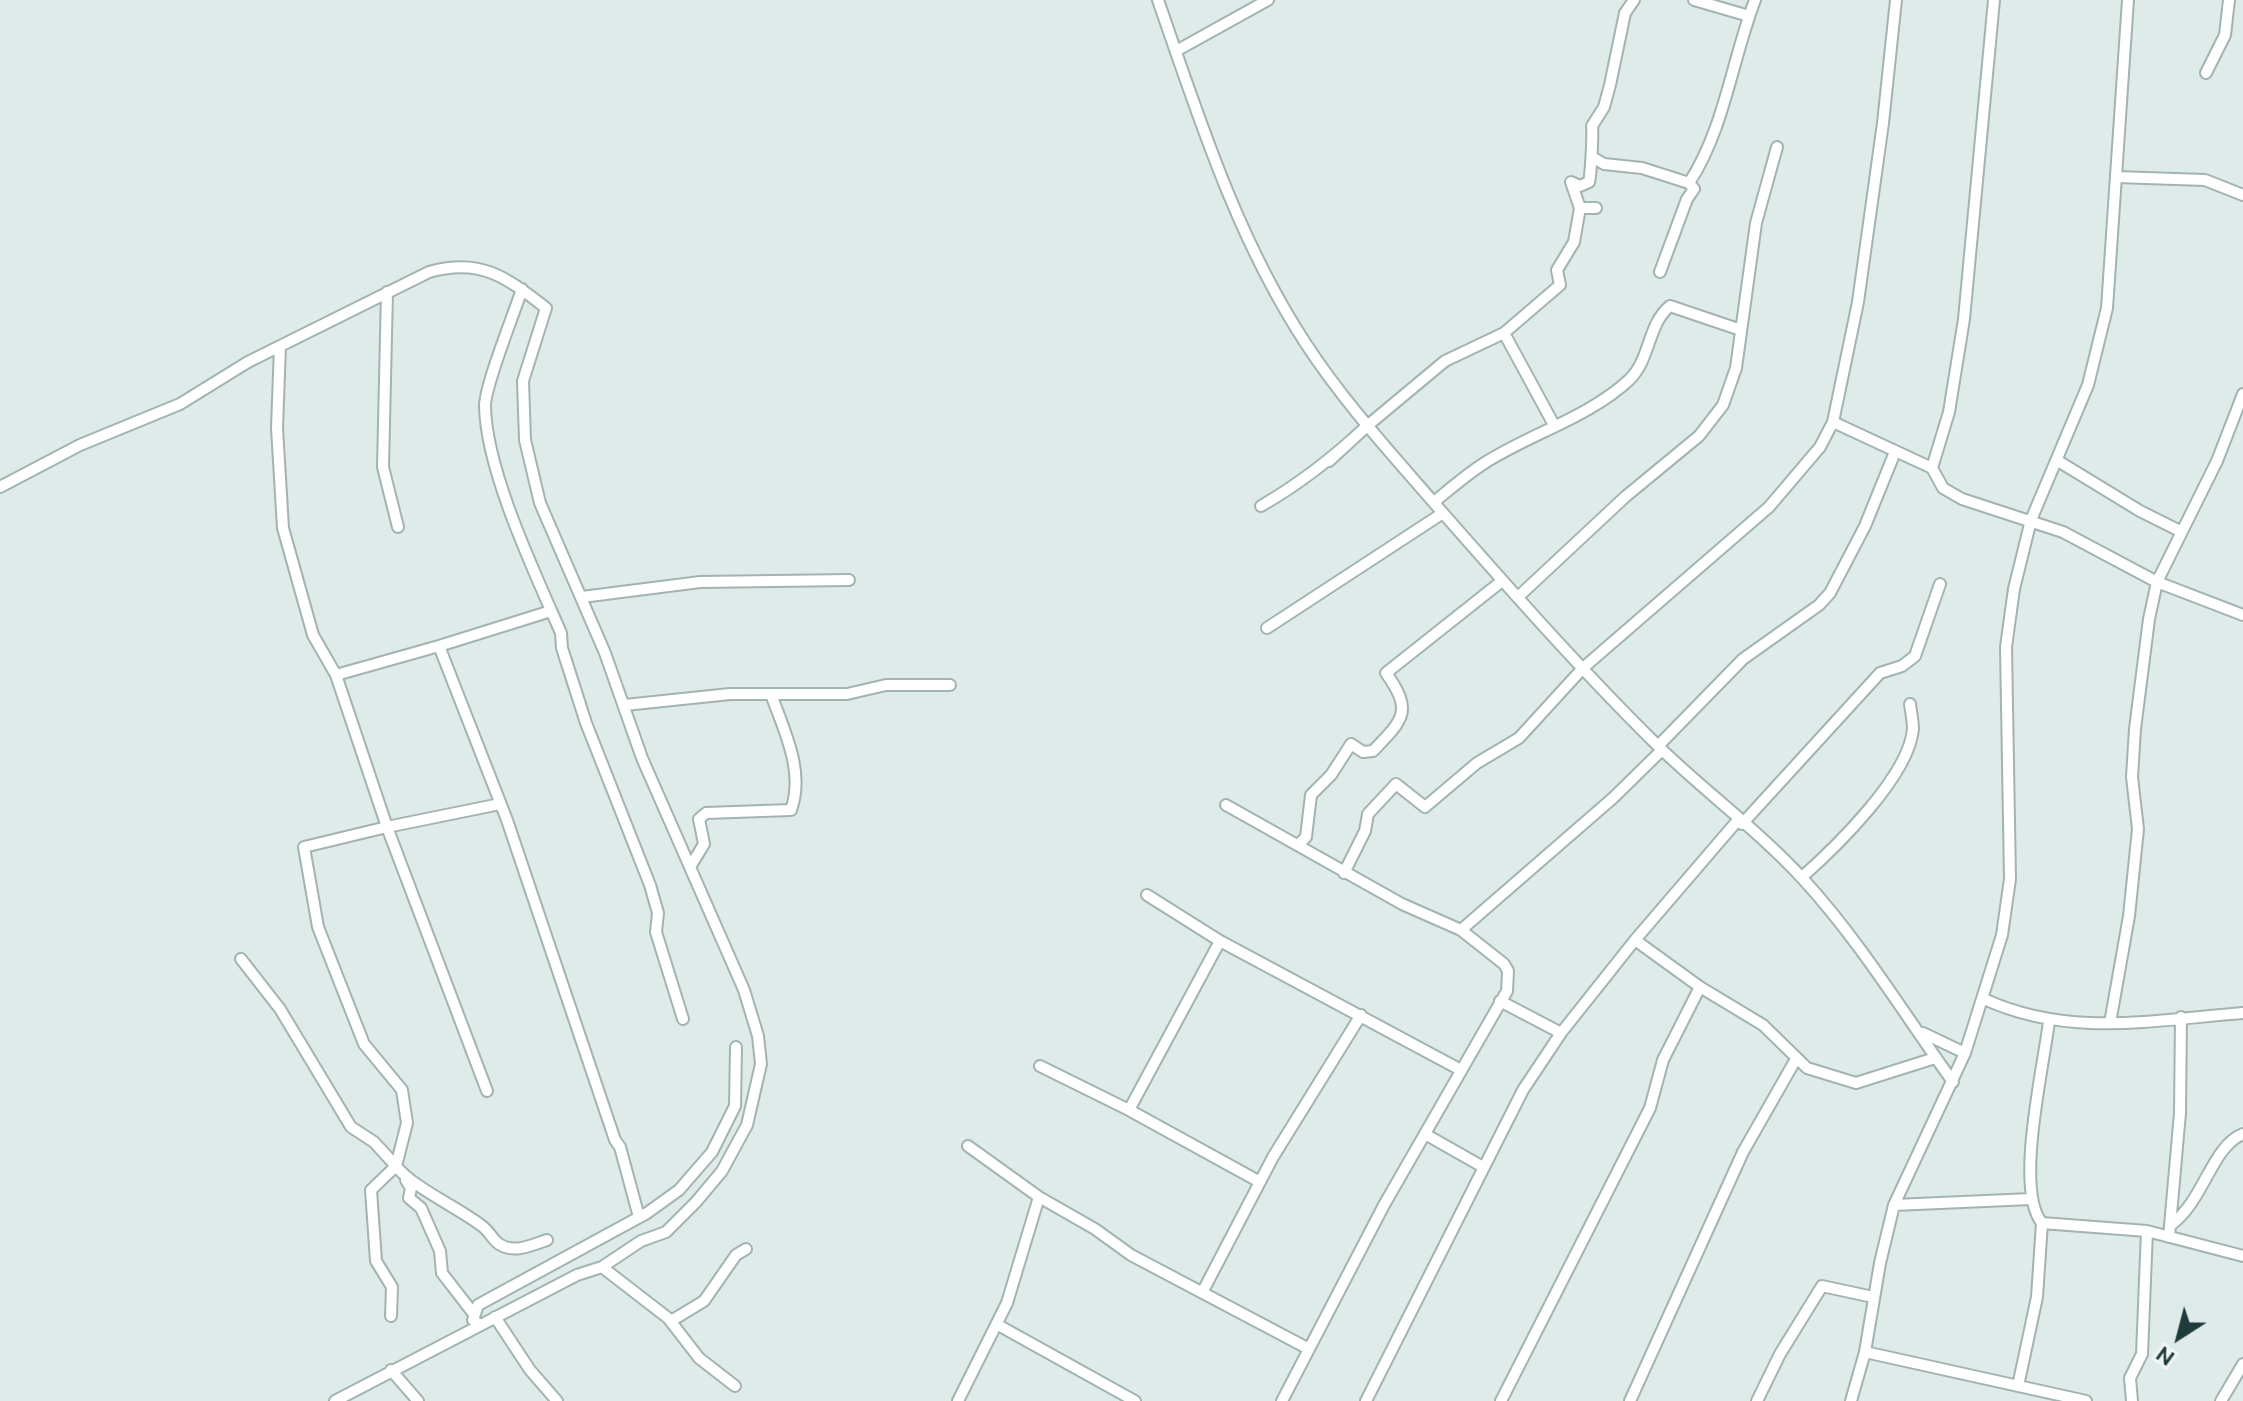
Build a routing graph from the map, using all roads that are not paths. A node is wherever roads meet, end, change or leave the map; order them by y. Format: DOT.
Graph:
graph roads {
  1 [pos="1158,0"];
  2 [pos="1268,0"];
  3 [pos="1634,0"];
  4 [pos="1694,0"];
  5 [pos="1755,0"];
  6 [pos="1896,0"];
  7 [pos="1994,0"];
  8 [pos="2128,0"];
  9 [pos="2229,0"];
  10 [pos="1749,16"];
  11 [pos="1176,51"];
  12 [pos="2206,73"];
  13 [pos="1777,147"];
  14 [pos="1592,157"];
  15 [pos="2116,177"];
  16 [pos="1689,183"];
  17 [pos="2243,195"];
  18 [pos="1580,208"];
  19 [pos="1596,208"];
  20 [pos="1660,272"];
  21 [pos="522,289"];
  22 [pos="387,292"];
  23 [pos="1741,330"];
  24 [pos="1504,333"];
  25 [pos="280,346"];
  26 [pos="2243,394"];
  27 [pos="1833,422"];
  28 [pos="1554,425"];
  29 [pos="1367,426"];
  30 [pos="1895,452"];
  31 [pos="2058,461"];
  32 [pos="1932,468"];
  33 [pos="0,487"];
  34 [pos="1434,502"];
  35 [pos="1261,506"];
  36 [pos="1443,513"];
  37 [pos="2031,520"];
  38 [pos="398,527"];
  39 [pos="2180,531"];
  40 [pos="849,580"];
  41 [pos="1502,581"];
  42 [pos="2157,582"];
  43 [pos="1940,584"];
  44 [pos="582,597"];
  45 [pos="1518,597"];
  46 [pos="551,611"];
  47 [pos="2243,615"];
  48 [pos="1267,628"];
  49 [pos="439,646"];
  50 [pos="1583,668"];
  51 [pos="336,675"];
  52 [pos="950,685"];
  53 [pos="771,694"];
  54 [pos="1910,704"];
  55 [pos="625,705"];
  56 [pos="1660,748"];
  57 [pos="500,804"];
  58 [pos="1226,805"];
  59 [pos="1740,822"];
  60 [pos="387,827"];
  61 [pos="1299,844"];
  62 [pos="690,867"];
  63 [pos="1344,873"];
  64 [pos="1802,877"];
  65 [pos="1147,895"];
  66 [pos="1461,930"];
  67 [pos="1635,940"];
  68 [pos="1220,941"];
  69 [pos="241,959"];
  70 [pos="1700,987"];
  71 [pos="1984,999"];
  72 [pos="1500,1001"];
  73 [pos="2243,1013"];
  74 [pos="1361,1015"];
  75 [pos="2181,1017"];
  76 [pos="683,1019"];
  77 [pos="2049,1021"];
  78 [pos="2110,1023"];
  79 [pos="1921,1032"];
  80 [pos="1561,1033"];
  81 [pos="736,1047"];
  82 [pos="1965,1053"];
  83 [pos="1935,1058"];
  84 [pos="1796,1059"];
  85 [pos="1040,1066"];
  86 [pos="1459,1069"];
  87 [pos="1953,1082"];
  88 [pos="487,1091"];
  89 [pos="1129,1110"];
  90 [pos="1425,1134"];
  91 [pos="2243,1134"];
  92 [pos="968,1146"];
  93 [pos="396,1166"];
  94 [pos="1483,1167"];
  95 [pos="406,1180"];
  96 [pos="1260,1182"];
  97 [pos="1039,1197"];
  98 [pos="2031,1199"];
  99 [pos="1894,1205"];
  100 [pos="639,1217"];
  101 [pos="2042,1223"];
  102 [pos="2172,1224"];
  103 [pos="2147,1231"];
  104 [pos="2169,1237"];
  105 [pos="547,1240"];
  106 [pos="746,1249"];
  107 [pos="2243,1256"];
  108 [pos="602,1267"];
  109 [pos="1203,1291"];
  110 [pos="1873,1297"];
  111 [pos="473,1313"];
  112 [pos="391,1316"];
  113 [pos="495,1317"];
  114 [pos="671,1321"];
  115 [pos="480,1325"];
  116 [pos="998,1325"];
  117 [pos="1309,1349"];
  118 [pos="1865,1352"];
  119 [pos="2243,1364"];
  120 [pos="391,1370"];
  121 [pos="735,1386"];
  122 [pos="2018,1386"];
  123 [pos="1128,1399"];
  124 [pos="335,1401"];
  125 [pos="418,1401"];
  126 [pos="557,1401"];
  127 [pos="958,1401"];
  128 [pos="1282,1401"];
  129 [pos="1366,1401"];
  130 [pos="1501,1401"];
  131 [pos="1630,1401"];
  132 [pos="1757,1401"];
  133 [pos="1851,1401"];
  134 [pos="2086,1401"];
  135 [pos="2132,1401"];
  136 [pos="2221,1401"];
  1 -- 11 [label="street"];
  2 -- 11 [label="street"];
  3 -- 14 [label="street"];
  4 -- 10 [label="street"];
  5 -- 10 [label="street"];
  6 -- 27 [label="street"];
  7 -- 32 [label="street"];
  8 -- 15 [label="street"];
  9 -- 12 [label="street"];
  10 -- 16 [label="street"];
  11 -- 29 [label="street"];
  13 -- 23 [label="street"];
  14 -- 16 [label="street"];
  14 -- 18 [label="street"];
  15 -- 17 [label="street"];
  15 -- 31 [label="street"];
  16 -- 20 [label="street"];
  18 -- 19 [label="street"];
  18 -- 24 [label="street"];
  21 -- 22 [label="street"];
  21 -- 44 [label="street"];
  21 -- 46 [label="street"];
  22 -- 25 [label="street"];
  22 -- 38 [label="street"];
  23 -- 28 [label="street"];
  23 -- 45 [label="street"];
  24 -- 28 [label="street"];
  24 -- 29 [label="street"];
  25 -- 33 [label="street"];
  25 -- 51 [label="street"];
  26 -- 39 [label="street"];
  27 -- 30 [label="street"];
  27 -- 50 [label="street"];
  28 -- 34 [label="street"];
  29 -- 34 [label="street"];
  29 -- 35 [label="street"];
  30 -- 32 [label="street"];
  30 -- 56 [label="street"];
  31 -- 37 [label="street"];
  31 -- 39 [label="street"];
  32 -- 37 [label="street"];
  34 -- 36 [label="street"];
  36 -- 41 [label="street"];
  36 -- 48 [label="street"];
  37 -- 42 [label="street"];
  37 -- 71 [label="street"];
  39 -- 42 [label="street"];
  40 -- 44 [label="street"];
  41 -- 45 [label="street"];
  41 -- 61 [label="street"];
  42 -- 47 [label="street"];
  42 -- 78 [label="street"];
  43 -- 59 [label="street"];
  44 -- 55 [label="street"];
  45 -- 50 [label="street"];
  46 -- 49 [label="street"];
  46 -- 76 [label="street"];
  49 -- 51 [label="street"];
  49 -- 57 [label="street"];
  50 -- 56 [label="street"];
  50 -- 63 [label="street"];
  51 -- 60 [label="street"];
  52 -- 53 [label="street"];
  53 -- 55 [label="street"];
  53 -- 62 [label="street"];
  54 -- 64 [label="street"];
  55 -- 62 [label="street"];
  56 -- 59 [label="street"];
  56 -- 66 [label="street"];
  57 -- 60 [label="street"];
  57 -- 100 [label="street"];
  58 -- 61 [label="street"];
  59 -- 64 [label="street"];
  59 -- 67 [label="street"];
  60 -- 88 [label="street"];
  60 -- 93 [label="street"];
  61 -- 63 [label="street"];
  62 -- 108 [label="street"];
  63 -- 66 [label="street"];
  64 -- 79 [label="street"];
  65 -- 68 [label="street"];
  66 -- 72 [label="street"];
  67 -- 70 [label="street"];
  67 -- 80 [label="street"];
  68 -- 74 [label="street"];
  68 -- 89 [label="street"];
  69 -- 93 [label="street"];
  70 -- 84 [label="street"];
  70 -- 130 [label="street"];
  71 -- 77 [label="street"];
  71 -- 82 [label="street"];
  72 -- 80 [label="street"];
  72 -- 86 [label="street"];
  73 -- 75 [label="street"];
  74 -- 86 [label="street"];
  74 -- 96 [label="street"];
  75 -- 78 [label="street"];
  75 -- 102 [label="street"];
  77 -- 78 [label="street"];
  77 -- 98 [label="street"];
  79 -- 82 [label="street"];
  79 -- 83 [label="street"];
  80 -- 94 [label="street"];
  81 -- 100 [label="street"];
  82 -- 87 [label="street"];
  83 -- 84 [label="street"];
  83 -- 87 [label="street"];
  84 -- 131 [label="street"];
  85 -- 89 [label="street"];
  86 -- 90 [label="street"];
  87 -- 99 [label="street"];
  89 -- 96 [label="street"];
  90 -- 94 [label="street"];
  90 -- 117 [label="street"];
  91 -- 102 [label="street"];
  92 -- 97 [label="street"];
  93 -- 95 [label="street"];
  93 -- 112 [label="street"];
  94 -- 129 [label="street"];
  95 -- 105 [label="street"];
  95 -- 111 [label="street"];
  96 -- 109 [label="street"];
  97 -- 109 [label="street"];
  97 -- 116 [label="street"];
  98 -- 99 [label="street"];
  98 -- 101 [label="street"];
  99 -- 110 [label="street"];
  100 -- 111 [label="street"];
  101 -- 103 [label="street"];
  101 -- 122 [label="street"];
  102 -- 104 [label="street"];
  103 -- 104 [label="street"];
  103 -- 135 [label="street"];
  104 -- 107 [label="street"];
  106 -- 114 [label="street"];
  108 -- 113 [label="street"];
  108 -- 114 [label="street"];
  109 -- 117 [label="street"];
  110 -- 118 [label="street"];
  110 -- 132 [label="street"];
  111 -- 115 [label="street"];
  113 -- 115 [label="street"];
  113 -- 126 [label="street"];
  114 -- 121 [label="street"];
  115 -- 120 [label="street"];
  116 -- 123 [label="street"];
  116 -- 127 [label="street"];
  117 -- 128 [label="street"];
  118 -- 122 [label="street"];
  118 -- 133 [label="street"];
  119 -- 136 [label="street"];
  120 -- 124 [label="street"];
  120 -- 125 [label="street"];
  122 -- 134 [label="street"];
}
